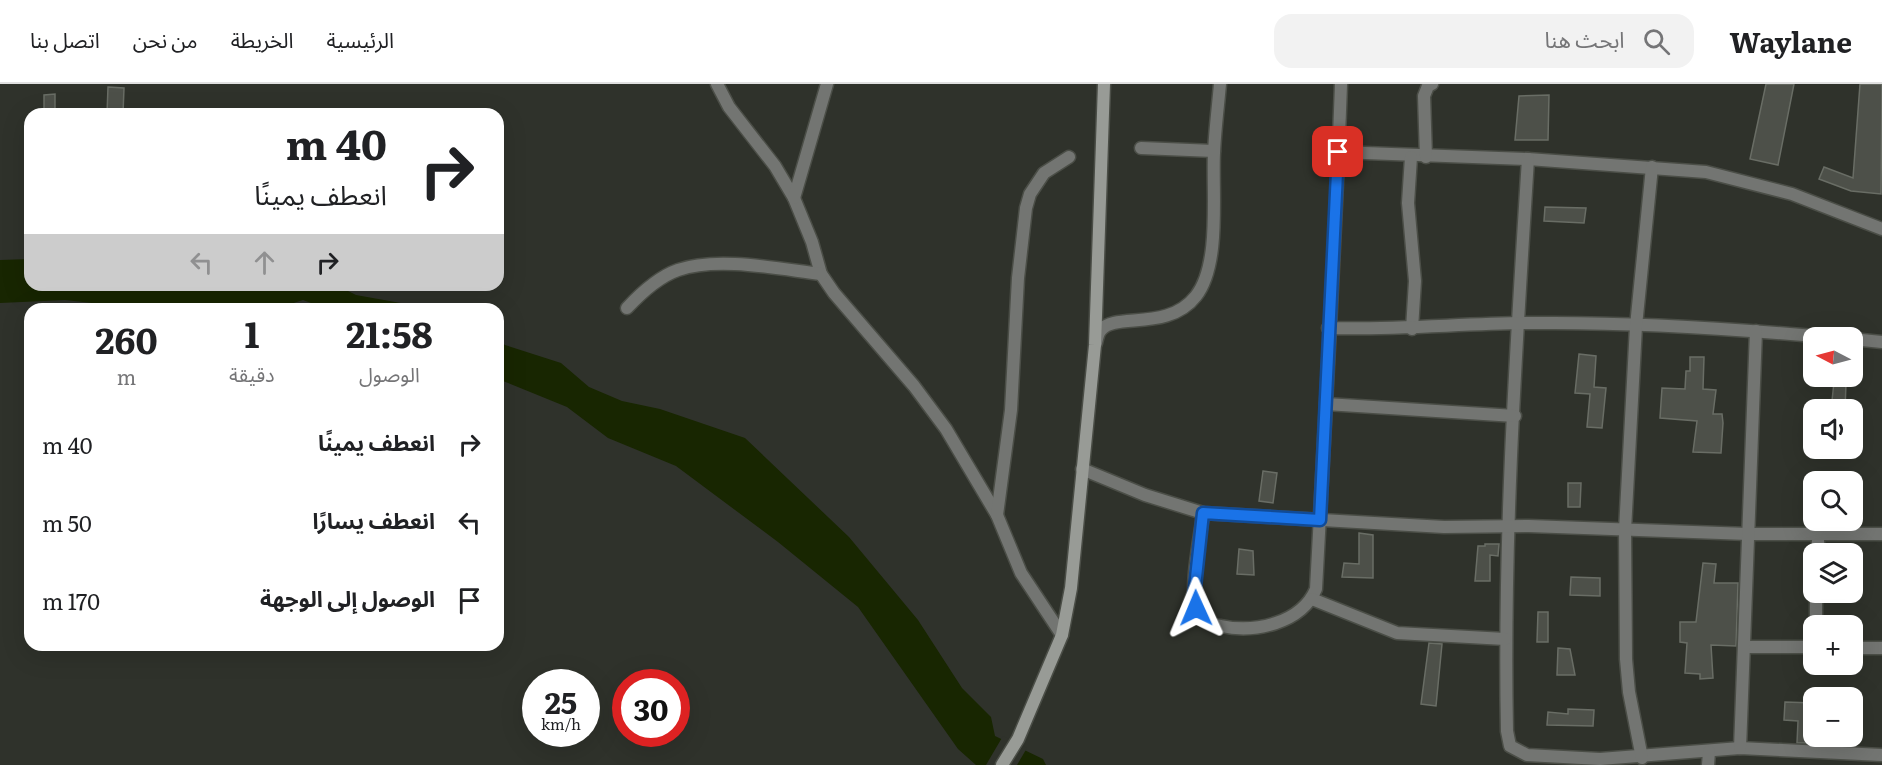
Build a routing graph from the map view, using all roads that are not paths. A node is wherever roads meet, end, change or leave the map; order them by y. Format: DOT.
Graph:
graph roads {
  1 [pos="717,84"];
  2 [pos="827,84"];
  3 [pos="1104,84"];
  4 [pos="1220,84"];
  5 [pos="1341,84"];
  6 [pos="1432,84"];
  7 [pos="1141,148"];
  8 [pos="1214,151"];
  9 [pos="1338,152"];
  10 [pos="1426,156"];
  11 [pos="1068,157"];
  12 [pos="1411,157"];
  13 [pos="1528,159"];
  14 [pos="1652,167"];
  15 [pos="794,198"];
  16 [pos="1882,230"];
  17 [pos="821,274"];
  18 [pos="627,308"];
  19 [pos="1518,324"];
  20 [pos="1636,326"];
  21 [pos="1328,328"];
  22 [pos="1412,328"];
  23 [pos="1756,331"];
  24 [pos="1803,335"];
  25 [pos="1863,340"];
  26 [pos="1882,342"];
  27 [pos="1095,345"];
  28 [pos="1326,404"];
  29 [pos="1515,416"];
  30 [pos="1082,469"];
  31 [pos="1203,513"];
  32 [pos="996,515"];
  33 [pos="1320,520"];
  34 [pos="1510,527"];
  35 [pos="1625,530"];
  36 [pos="1818,533"];
  37 [pos="1748,534"];
  38 [pos="1882,534"];
  39 [pos="1818,543"];
  40 [pos="1312,598"];
  41 [pos="1062,634"];
  42 [pos="1505,639"];
  43 [pos="1744,647"];
  44 [pos="1803,647"];
  45 [pos="1863,648"];
  46 [pos="1882,648"];
  47 [pos="1740,748"];
  48 [pos="1709,752"];
  49 [pos="1882,755"];
  50 [pos="1642,758"];
  51 [pos="1814,759"];
  52 [pos="1002,765"];
  53 [pos="1708,765"];
  1 -- 15 [label="street"];
  2 -- 15 [label="street"];
  3 -- 27 [label="street"];
  4 -- 8 [label="street"];
  5 -- 9 [label="street"];
  6 -- 10 [label="street"];
  7 -- 8 [label="street"];
  8 -- 27 [label="street"];
  9 -- 12 [label="street"];
  9 -- 21 [label="street"];
  10 -- 12 [label="street"];
  10 -- 13 [label="street"];
  11 -- 32 [label="street"];
  12 -- 22 [label="street"];
  13 -- 14 [label="street"];
  13 -- 19 [label="street"];
  14 -- 16 [label="street"];
  14 -- 20 [label="street"];
  15 -- 17 [label="street"];
  17 -- 18 [label="street"];
  17 -- 32 [label="street"];
  19 -- 20 [label="street"];
  19 -- 22 [label="street"];
  19 -- 29 [label="street"];
  20 -- 23 [label="street"];
  20 -- 35 [label="street"];
  21 -- 22 [label="street"];
  21 -- 28 [label="street"];
  23 -- 24 [label="street"];
  23 -- 37 [label="street"];
  25 -- 26 [label="street"];
  27 -- 30 [label="street"];
  28 -- 29 [label="street"];
  28 -- 33 [label="street"];
  29 -- 34 [label="street"];
  30 -- 31 [label="street"];
  30 -- 41 [label="street"];
  31 -- 33 [label="street"];
  31 -- 40 [label="street"];
  32 -- 41 [label="street"];
  33 -- 34 [label="street"];
  33 -- 40 [label="street"];
  34 -- 35 [label="street"];
  34 -- 42 [label="street"];
  35 -- 37 [label="street"];
  35 -- 50 [label="street"];
  36 -- 37 [label="street"];
  36 -- 38 [label="street"];
  36 -- 39 [label="street"];
  37 -- 43 [label="street"];
  40 -- 42 [label="street"];
  41 -- 52 [label="street"];
  42 -- 50 [label="street"];
  43 -- 44 [label="street"];
  43 -- 47 [label="street"];
  45 -- 46 [label="street"];
  47 -- 48 [label="street"];
  47 -- 51 [label="street"];
  48 -- 50 [label="street"];
  48 -- 53 [label="street"];
  49 -- 51 [label="street"];
}
